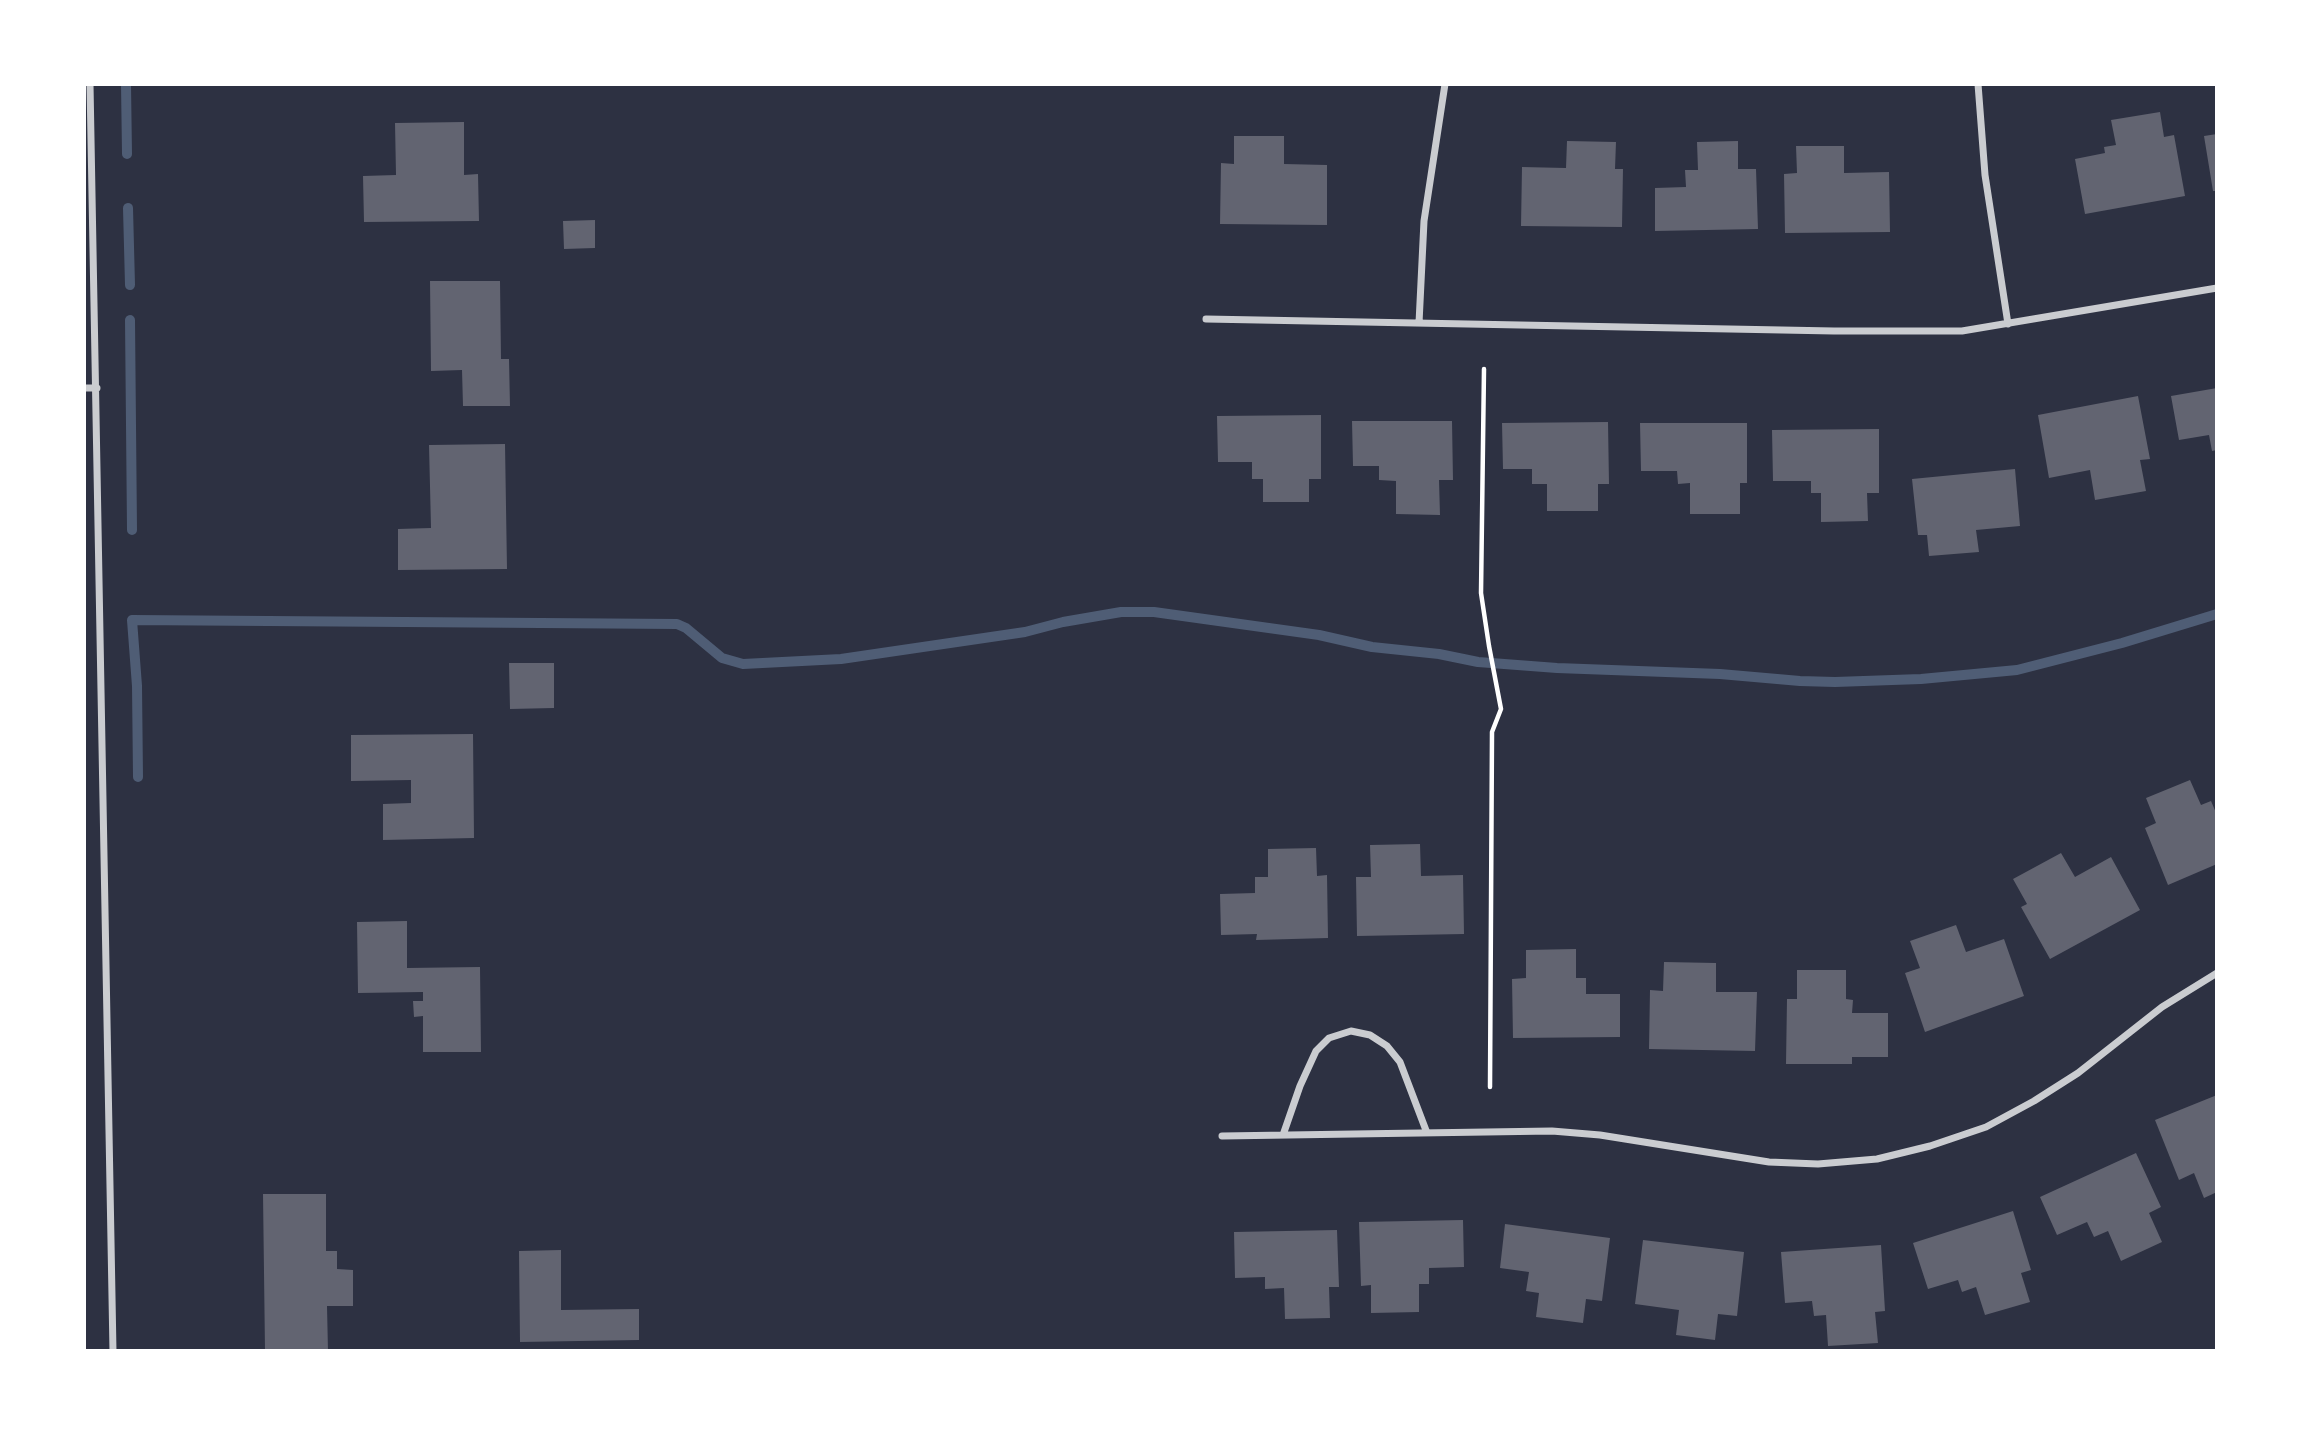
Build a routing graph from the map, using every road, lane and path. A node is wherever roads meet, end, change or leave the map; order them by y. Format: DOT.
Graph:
graph roads {
  1 [pos="90,84"];
  2 [pos="1446,84"];
  3 [pos="1978,84"];
  4 [pos="2217,288"];
  5 [pos="1206,319"];
  6 [pos="1419,323"];
  7 [pos="2008,324"];
  8 [pos="1484,369"];
  9 [pos="84,388"];
  10 [pos="97,388"];
  11 [pos="2217,973"];
  12 [pos="1490,1087"];
  13 [pos="1427,1133"];
  14 [pos="1283,1135"];
  15 [pos="1222,1136"];
  16 [pos="113,1351"];
  1 -- 10 [label="street"];
  2 -- 6 [label="street"];
  3 -- 7 [label="street"];
  4 -- 7 [label="street"];
  5 -- 6 [label="street"];
  6 -- 7 [label="street"];
  8 -- 12 [label="path"];
  9 -- 10 [label="street"];
  10 -- 16 [label="street"];
  11 -- 13 [label="street"];
  13 -- 14 [label="street"];
  13 -- 14 [label="street"];
  14 -- 15 [label="street"];
}
